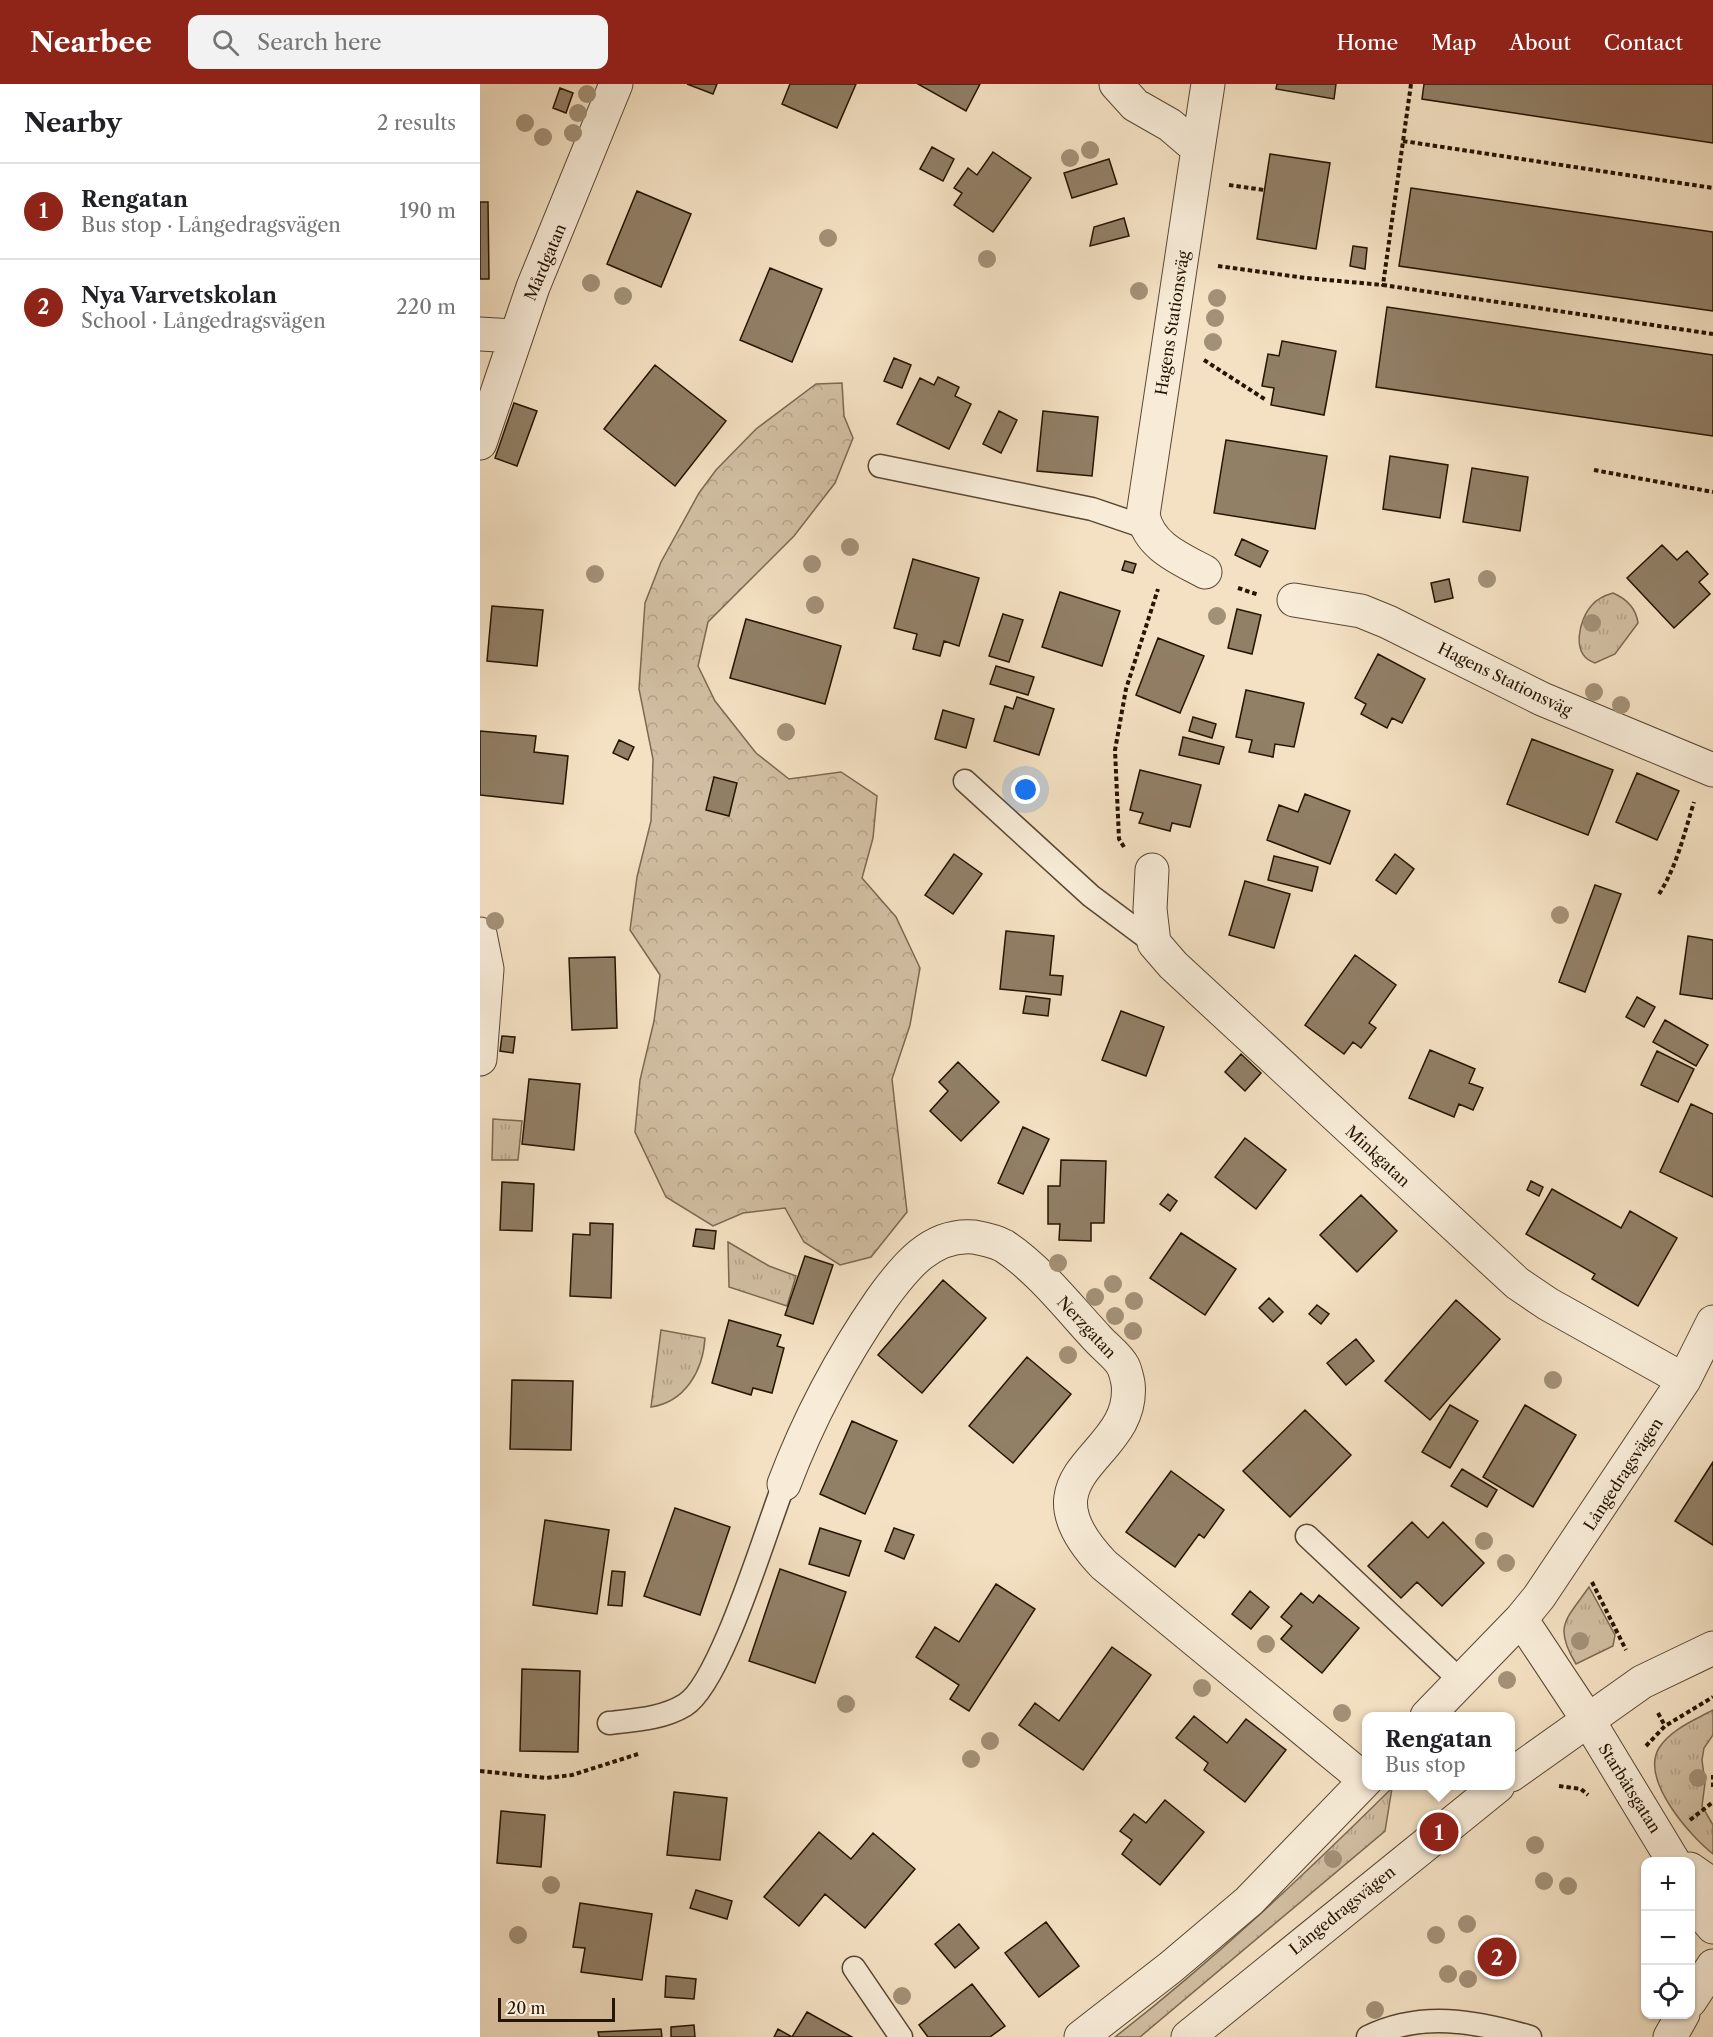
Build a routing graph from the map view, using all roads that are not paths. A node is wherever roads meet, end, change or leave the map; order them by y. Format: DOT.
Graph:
graph roads {
  1 [pos="616,84"];
  2 [pos="1116,84"];
  3 [pos="1208,84"];
  4 [pos="1198,149"];
  5 [pos="480,334"];
  6 [pos="515,336"];
  7 [pos="480,442"];
  8 [pos="880,466"];
  9 [pos="1145,527"];
  10 [pos="1205,572"];
  11 [pos="1294,600"];
  12 [pos="1709,768"];
  13 [pos="965,781"];
  14 [pos="1152,870"];
  15 [pos="480,934"];
  16 [pos="1154,943"];
  17 [pos="480,1059"];
  18 [pos="1713,1322"];
  19 [pos="1684,1380"];
  20 [pos="784,1484"];
  21 [pos="1307,1536"];
  22 [pos="1521,1619"];
  23 [pos="1713,1647"];
  24 [pos="1461,1681"];
  25 [pos="1431,1712"];
  26 [pos="1588,1720"];
  27 [pos="609,1723"];
  28 [pos="1515,1772"];
  29 [pos="1362,1777"];
  30 [pos="1362,1784"];
  31 [pos="1492,1790"];
  32 [pos="1676,1857"];
  33 [pos="1695,1873"];
  34 [pos="1713,1885"];
  35 [pos="1695,1906"];
  36 [pos="1713,1927"];
  37 [pos="1713,1966"];
  38 [pos="854,1968"];
  39 [pos="1695,1993"];
  40 [pos="1680,2019"];
  41 [pos="901,2037"];
  42 [pos="1081,2037"];
  43 [pos="1188,2037"];
  44 [pos="1368,2037"];
  45 [pos="1530,2037"];
  46 [pos="1670,2037"];
  1 -- 6 [label="street, Mårdgatan"];
  2 -- 4 [label="street"];
  3 -- 4 [label="street, Hagens Stationsväg"];
  4 -- 9 [label="street, Hagens Stationsväg"];
  5 -- 6 [label="street"];
  6 -- 7 [label="street, Mårdgatan"];
  8 -- 9 [label="lane"];
  9 -- 10 [label="street"];
  11 -- 12 [label="street, Hagens Stationsväg"];
  13 -- 16 [label="lane"];
  14 -- 16 [label="street"];
  15 -- 17 [label="street"];
  16 -- 19 [label="street, Minkgatan"];
  18 -- 19 [label="street, Långedragsvägen"];
  19 -- 22 [label="street, Långedragsvägen"];
  20 -- 27 [label="lane"];
  20 -- 29 [label="street, Nerzgatan"];
  21 -- 24 [label="lane"];
  22 -- 24 [label="street, Långedragsvägen"];
  22 -- 26 [label="street"];
  23 -- 26 [label="street"];
  24 -- 25 [label="street, Långedragsvägen"];
  26 -- 28 [label="street"];
  26 -- 32 [label="street, Starbåtsgatan"];
  30 -- 42 [label="street"];
  31 -- 43 [label="street, Långedragsvägen"];
  33 -- 34 [label="street, Starbåtsgatan"];
  35 -- 36 [label="street"];
  37 -- 39 [label="street"];
  38 -- 41 [label="lane"];
  40 -- 46 [label="street"];
  44 -- 45 [label="lane"];
}
